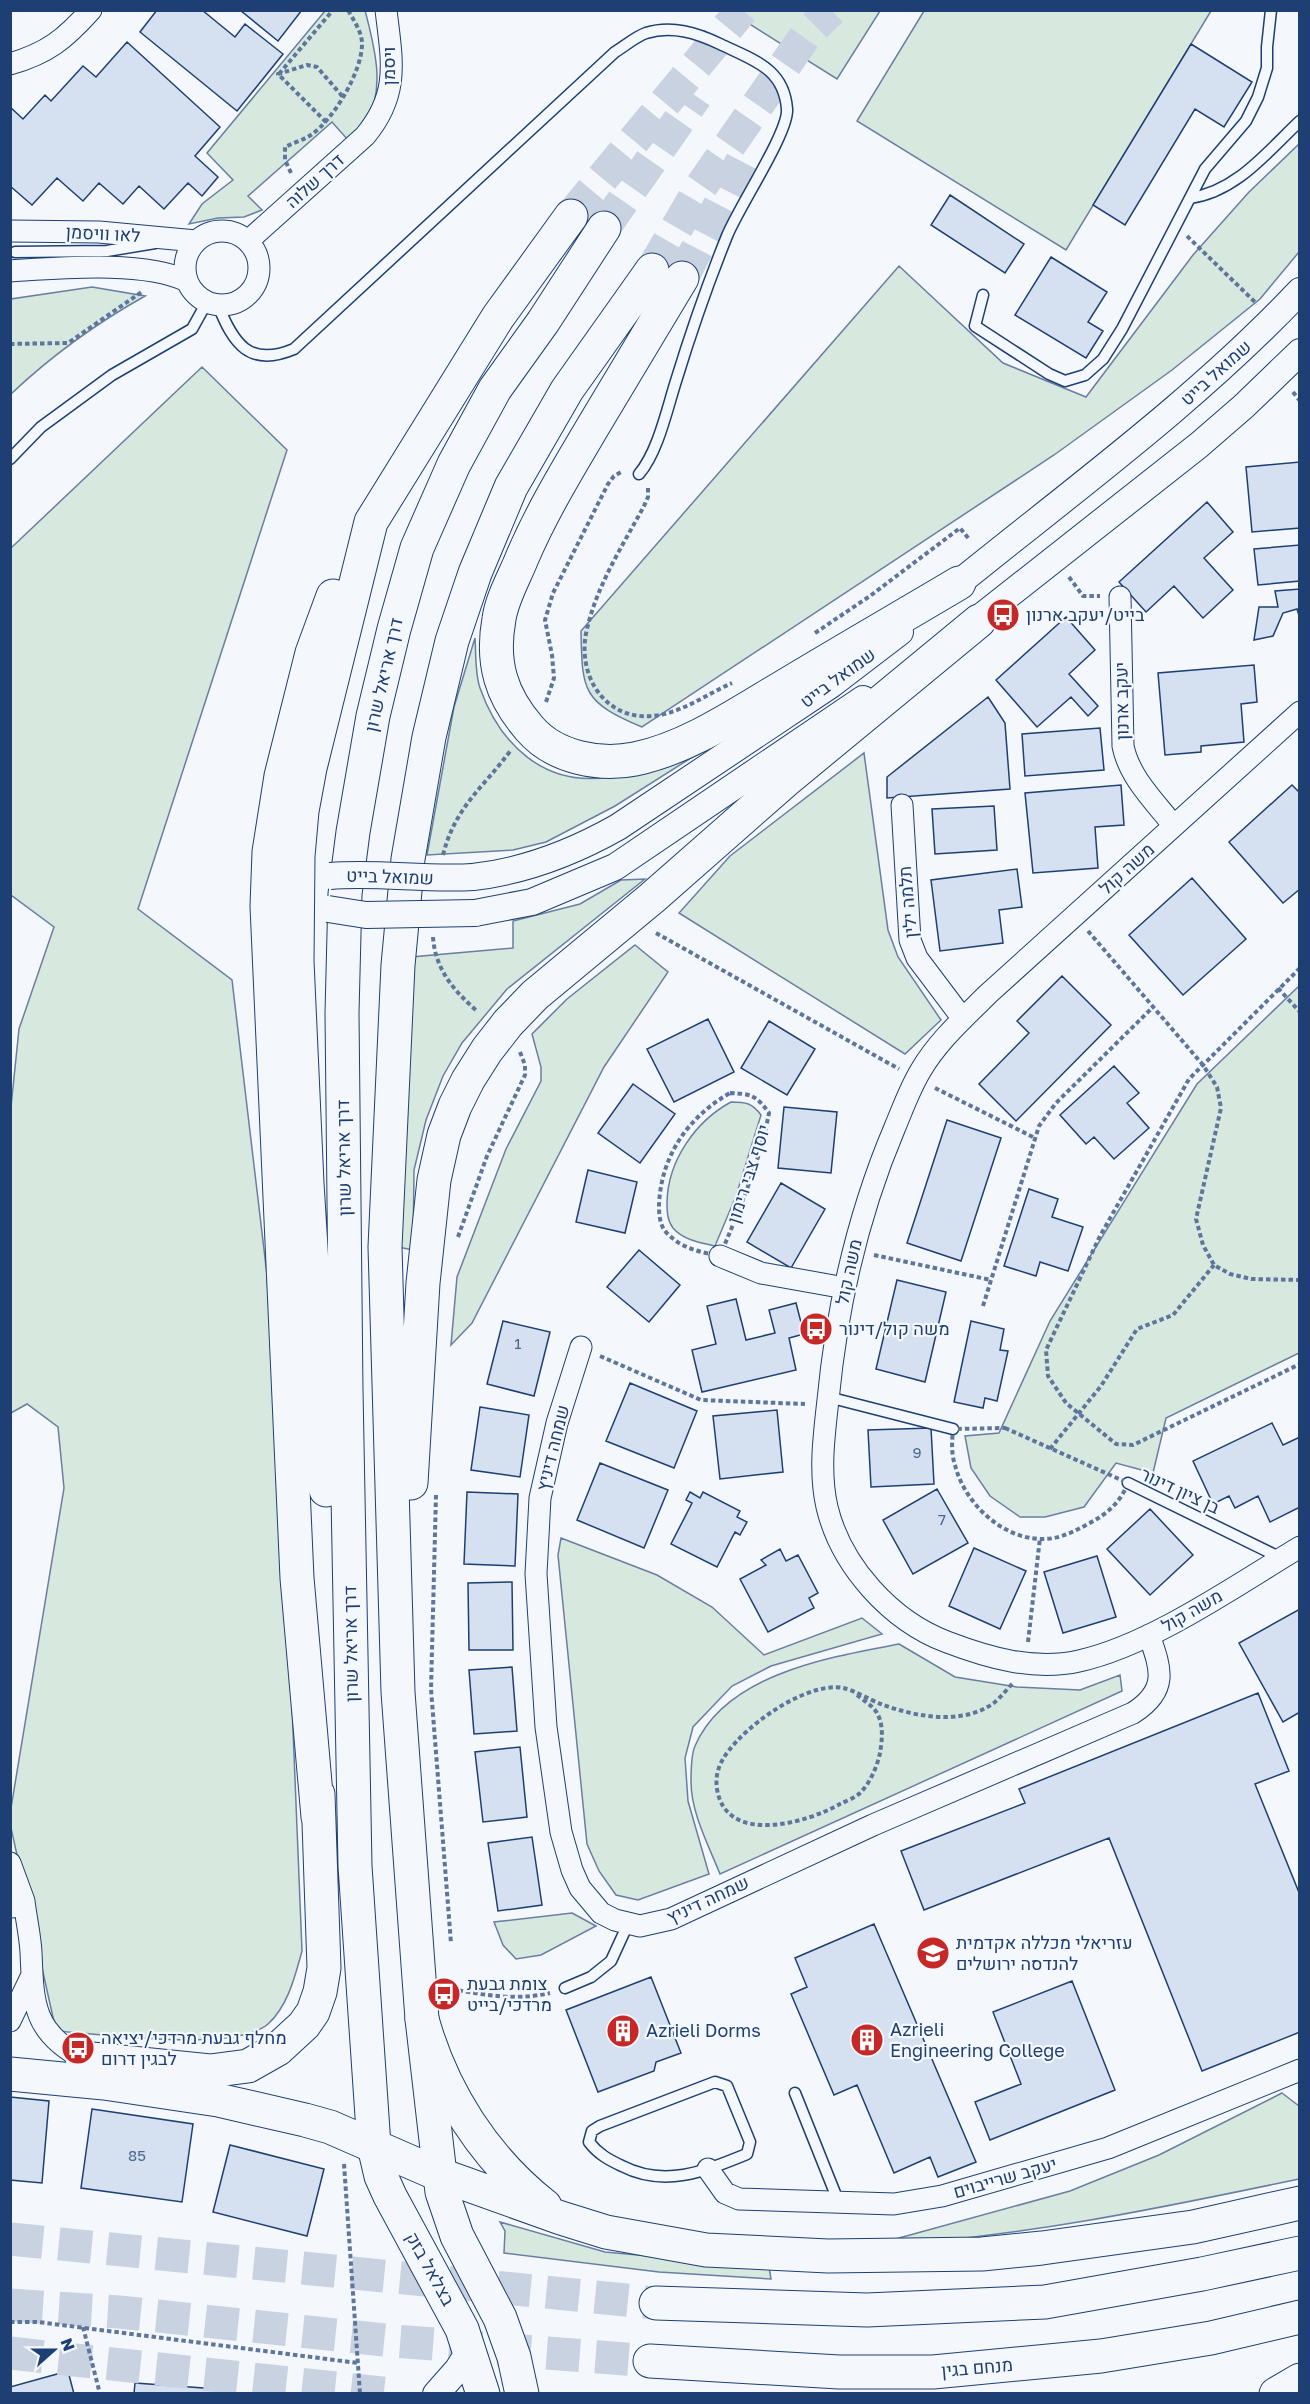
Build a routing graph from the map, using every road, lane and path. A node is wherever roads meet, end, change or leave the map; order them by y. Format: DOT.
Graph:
graph roads {
  1 [pos="91,10"];
  2 [pos="333,10"];
  3 [pos="348,10"];
  4 [pos="386,10"];
  5 [pos="1271,10"];
  6 [pos="10,64"];
  7 [pos="278,74"];
  8 [pos="343,98"];
  9 [pos="379,119"];
  10 [pos="1299,121"];
  11 [pos="326,122"];
  12 [pos="304,191"];
  13 [pos="1190,198"];
  14 [pos="571,216"];
  15 [pos="604,228"];
  16 [pos="10,231"];
  17 [pos="169,239"];
  18 [pos="1190,239"];
  19 [pos="196,241"];
  20 [pos="248,242"];
  21 [pos="108,251"];
  22 [pos="13,262"];
  23 [pos="171,275"];
  24 [pos="1299,291"];
  25 [pos="983,295"];
  26 [pos="213,304"];
  27 [pos="1258,304"];
  28 [pos="10,344"];
  29 [pos="1299,352"];
  30 [pos="1292,391"];
  31 [pos="1299,401"];
  32 [pos="10,459"];
  33 [pos="639,474"];
  34 [pos="371,522"];
  35 [pos="969,539"];
  36 [pos="1067,574"];
  37 [pos="959,584"];
  38 [pos="1112,597"];
  39 [pos="979,621"];
  40 [pos="810,636"];
  41 [pos="737,680"];
  42 [pos="546,702"];
  43 [pos="1299,712"];
  44 [pos="902,805"];
  45 [pos="1174,826"];
  46 [pos="297,890"];
  47 [pos="1075,916"];
  48 [pos="656,933"];
  49 [pos="1299,968"];
  50 [pos="1278,988"];
  51 [pos="1153,1006"];
  52 [pos="1299,1012"];
  53 [pos="963,1019"];
  54 [pos="519,1051"];
  55 [pos="1203,1065"];
  56 [pos="916,1079"];
  57 [pos="1035,1138"];
  58 [pos="307,1183"];
  59 [pos="457,1239"];
  60 [pos="853,1250"];
  61 [pos="720,1256"];
  62 [pos="1214,1265"];
  63 [pos="991,1280"];
  64 [pos="1299,1280"];
  65 [pos="845,1288"];
  66 [pos="983,1306"];
  67 [pos="581,1347"];
  68 [pos="1299,1364"];
  69 [pos="827,1400"];
  70 [pos="1079,1413"];
  71 [pos="953,1429"];
  72 [pos="1050,1449"];
  73 [pos="1128,1483"];
  74 [pos="436,1492"];
  75 [pos="1040,1539"];
  76 [pos="1299,1547"];
  77 [pos="1281,1558"];
  78 [pos="1149,1635"];
  79 [pos="1026,1663"];
  80 [pos="398,1692"];
  81 [pos="857,1695"];
  82 [pos="318,1817"];
  83 [pos="10,1863"];
  84 [pos="355,1866"];
  85 [pos="17,1905"];
  86 [pos="628,1924"];
  87 [pos="451,1943"];
  88 [pos="31,1977"];
  89 [pos="565,1988"];
  90 [pos="451,1989"];
  91 [pos="422,2019"];
  92 [pos="10,2021"];
  93 [pos="82,2058"];
  94 [pos="10,2061"];
  95 [pos="1299,2072"];
  96 [pos="10,2074"];
  97 [pos="795,2093"];
  98 [pos="374,2146"];
  99 [pos="344,2162"];
  100 [pos="708,2169"];
  101 [pos="438,2174"];
  102 [pos="839,2203"];
  103 [pos="1299,2204"];
  104 [pos="561,2218"];
  105 [pos="1299,2253"];
  106 [pos="656,2303"];
  107 [pos="1299,2317"];
  108 [pos="10,2322"];
  109 [pos="83,2327"];
  110 [pos="470,2350"];
  111 [pos="650,2361"];
  112 [pos="358,2363"];
  113 [pos="1299,2380"];
  114 [pos="100,2394"];
  115 [pos="360,2394"];
  116 [pos="436,2394"];
  117 [pos="483,2394"];
  118 [pos="522,2394"];
  119 [pos="1276,2394"];
  1 -- 6 [label="street"];
  2 -- 7 [label="path"];
  3 -- 8 [label="path"];
  4 -- 9 [label="street, ויסמן"];
  5 -- 13 [label="lane"];
  7 -- 8 [label="path"];
  7 -- 11 [label="path"];
  8 -- 11 [label="path"];
  9 -- 12 [label="street, דרך שלוה"];
  10 -- 13 [label="lane"];
  11 -- 12 [label="path"];
  12 -- 20 [label="street, דרך שלוה"];
  13 -- 25 [label="lane"];
  14 -- 34 [label="highway"];
  15 -- 84 [label="highway, דרך אריאל שרון"];
  16 -- 17 [label="street, לאו וויסמן"];
  17 -- 19 [label="street, לאו וויסמן"];
  17 -- 21 [label="lane"];
  18 -- 27 [label="path"];
  19 -- 20 [label="street"];
  19 -- 23 [label="street"];
  20 -- 26 [label="street"];
  21 -- 22 [label="lane"];
  21 -- 23 [label="lane"];
  22 -- 23 [label="street, לאו וויסמן"];
  23 -- 26 [label="street"];
  23 -- 28 [label="path"];
  24 -- 37 [label="street, שמואל בייט"];
  26 -- 32 [label="lane"];
  26 -- 33 [label="lane"];
  29 -- 39 [label="street, שמואל בייט"];
  30 -- 31 [label="path"];
  33 -- 41 [label="path"];
  33 -- 42 [label="path"];
  34 -- 46 [label="highway"];
  34 -- 82 [label="highway"];
  35 -- 40 [label="path"];
  36 -- 38 [label="path"];
  37 -- 46 [label="street, שמואל בייט, bridge"];
  37 -- 80 [label="highway"];
  38 -- 45 [label="street, יעקב ארנון"];
  39 -- 46 [label="street, שמואל בייט, bridge"];
  39 -- 80 [label="highway"];
  43 -- 45 [label="street, משה קול"];
  44 -- 53 [label="street, תלמה ילין"];
  45 -- 47 [label="street, משה קול"];
  46 -- 58 [label="highway"];
  47 -- 51 [label="path"];
  47 -- 53 [label="street, משה קול"];
  48 -- 56 [label="path"];
  49 -- 50 [label="path"];
  50 -- 52 [label="path"];
  50 -- 55 [label="path"];
  51 -- 55 [label="path"];
  51 -- 57 [label="path"];
  53 -- 56 [label="street, משה קול"];
  54 -- 59 [label="path"];
  55 -- 62 [label="path"];
  55 -- 70 [label="path"];
  56 -- 57 [label="path"];
  56 -- 60 [label="street, משה קול"];
  57 -- 63 [label="path"];
  58 -- 82 [label="highway"];
  58 -- 84 [label="highway"];
  60 -- 63 [label="path"];
  60 -- 65 [label="street, משה קול"];
  61 -- 61 [label="path, יוסף צבי רימון"];
  61 -- 65 [label="street"];
  62 -- 64 [label="path"];
  62 -- 70 [label="path"];
  63 -- 66 [label="path"];
  65 -- 69 [label="street, משה קול"];
  67 -- 69 [label="path"];
  67 -- 86 [label="street, שמחה דיניץ"];
  68 -- 70 [label="path"];
  69 -- 71 [label="lane"];
  69 -- 79 [label="street, משה קול"];
  70 -- 72 [label="path"];
  71 -- 72 [label="path"];
  71 -- 75 [label="path, בן ציון דינור"];
  72 -- 73 [label="path"];
  73 -- 75 [label="path, בן ציון דינור"];
  73 -- 77 [label="lane, בן ציון דינור"];
  74 -- 87 [label="path"];
  75 -- 79 [label="path"];
  76 -- 77 [label="street, משה קול"];
  77 -- 78 [label="street, משה קול"];
  78 -- 79 [label="street, משה קול"];
  78 -- 86 [label="street, שמחה דיניץ"];
  79 -- 81 [label="path"];
  80 -- 91 [label="highway"];
  81 -- 81 [label="path"];
  82 -- 93 [label="highway"];
  83 -- 85 [label="street"];
  84 -- 98 [label="highway, דרך אריאל שרון"];
  85 -- 88 [label="street"];
  86 -- 89 [label="lane"];
  88 -- 92 [label="street"];
  88 -- 93 [label="street"];
  89 -- 90 [label="path"];
  91 -- 101 [label="highway"];
  91 -- 104 [label="highway"];
  93 -- 94 [label="highway"];
  95 -- 102 [label="street, יעקב שרייבוים"];
  96 -- 98 [label="highway"];
  97 -- 102 [label="lane"];
  98 -- 101 [label="highway"];
  98 -- 110 [label="highway, בצלאל בזק"];
  99 -- 112 [label="path"];
  100 -- 100 [label="lane"];
  100 -- 102 [label="street, יעקב שרייבוים"];
  101 -- 104 [label="highway"];
  101 -- 118 [label="highway"];
  103 -- 104 [label="highway"];
  105 -- 106 [label="highway"];
  107 -- 111 [label="highway, מנחם בגין"];
  108 -- 109 [label="path"];
  109 -- 112 [label="path"];
  109 -- 114 [label="path"];
  110 -- 116 [label="street"];
  110 -- 117 [label="highway, בצלאל בזק"];
  112 -- 115 [label="path"];
  113 -- 119 [label="highway"];
}
